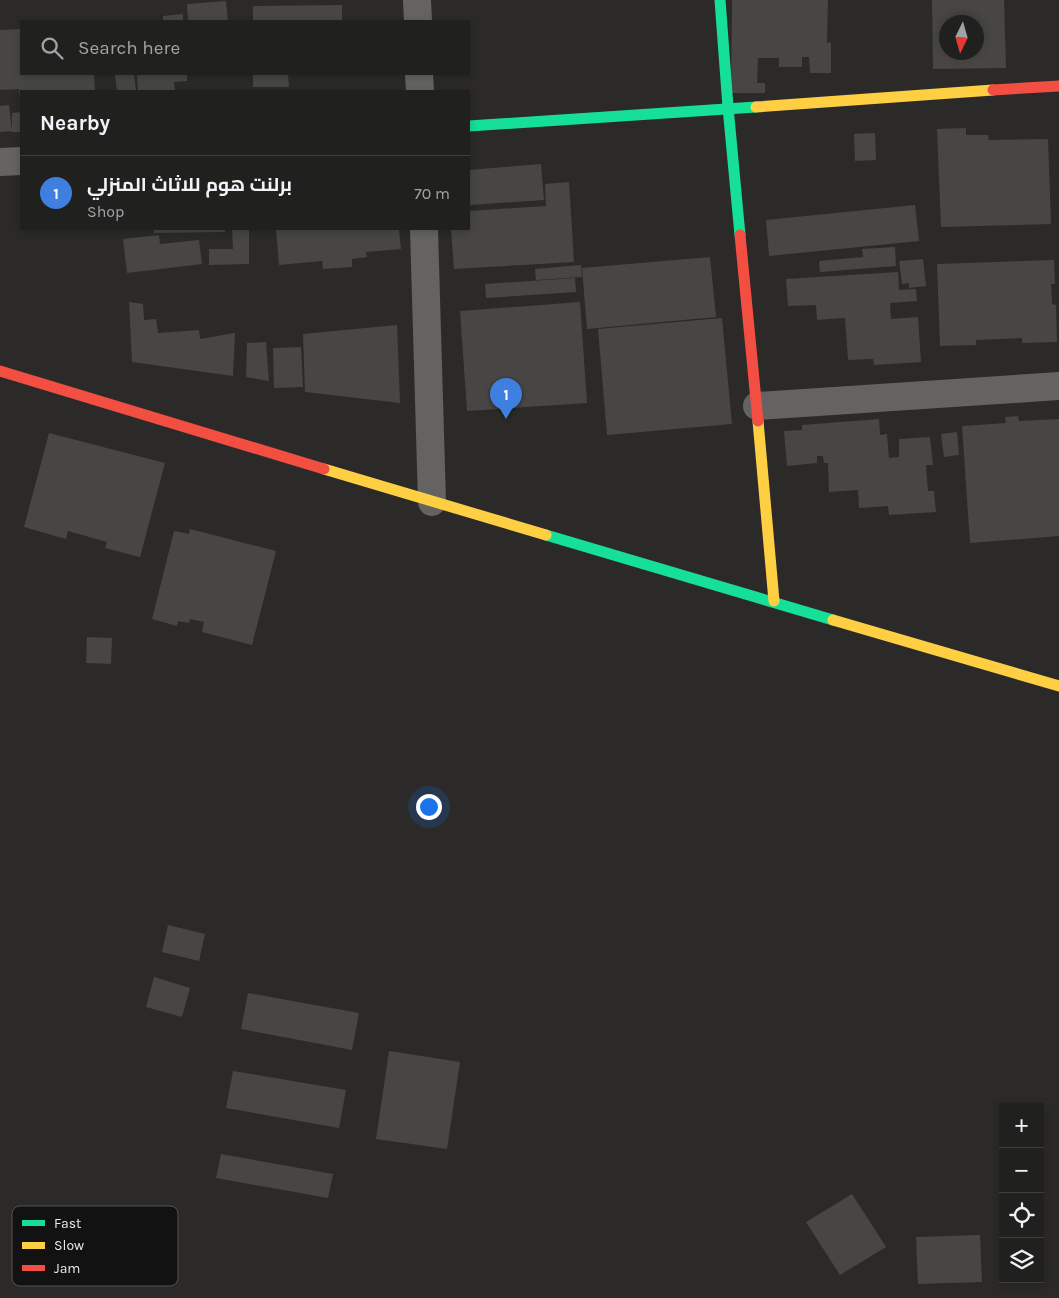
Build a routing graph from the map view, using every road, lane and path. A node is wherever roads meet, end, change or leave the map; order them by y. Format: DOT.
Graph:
graph roads {
  1 [pos="417,0"];
  2 [pos="720,0"];
  3 [pos="418,20"];
  4 [pos="419,75"];
  5 [pos="1059,86"];
  6 [pos="420,90"];
  7 [pos="728,107"];
  8 [pos="470,126"];
  9 [pos="20,160"];
  10 [pos="0,162"];
  11 [pos="424,230"];
  12 [pos="0,371"];
  13 [pos="1059,386"];
  14 [pos="757,406"];
  15 [pos="432,502"];
  16 [pos="774,601"];
  17 [pos="1059,686"];
  1 -- 3 [label="street"];
  2 -- 7 [label="street"];
  4 -- 6 [label="street"];
  5 -- 7 [label="street"];
  7 -- 8 [label="street"];
  7 -- 14 [label="street"];
  9 -- 10 [label="street"];
  11 -- 15 [label="street"];
  12 -- 15 [label="street"];
  13 -- 14 [label="street"];
  14 -- 16 [label="street"];
  15 -- 16 [label="street"];
  16 -- 17 [label="street"];
}
